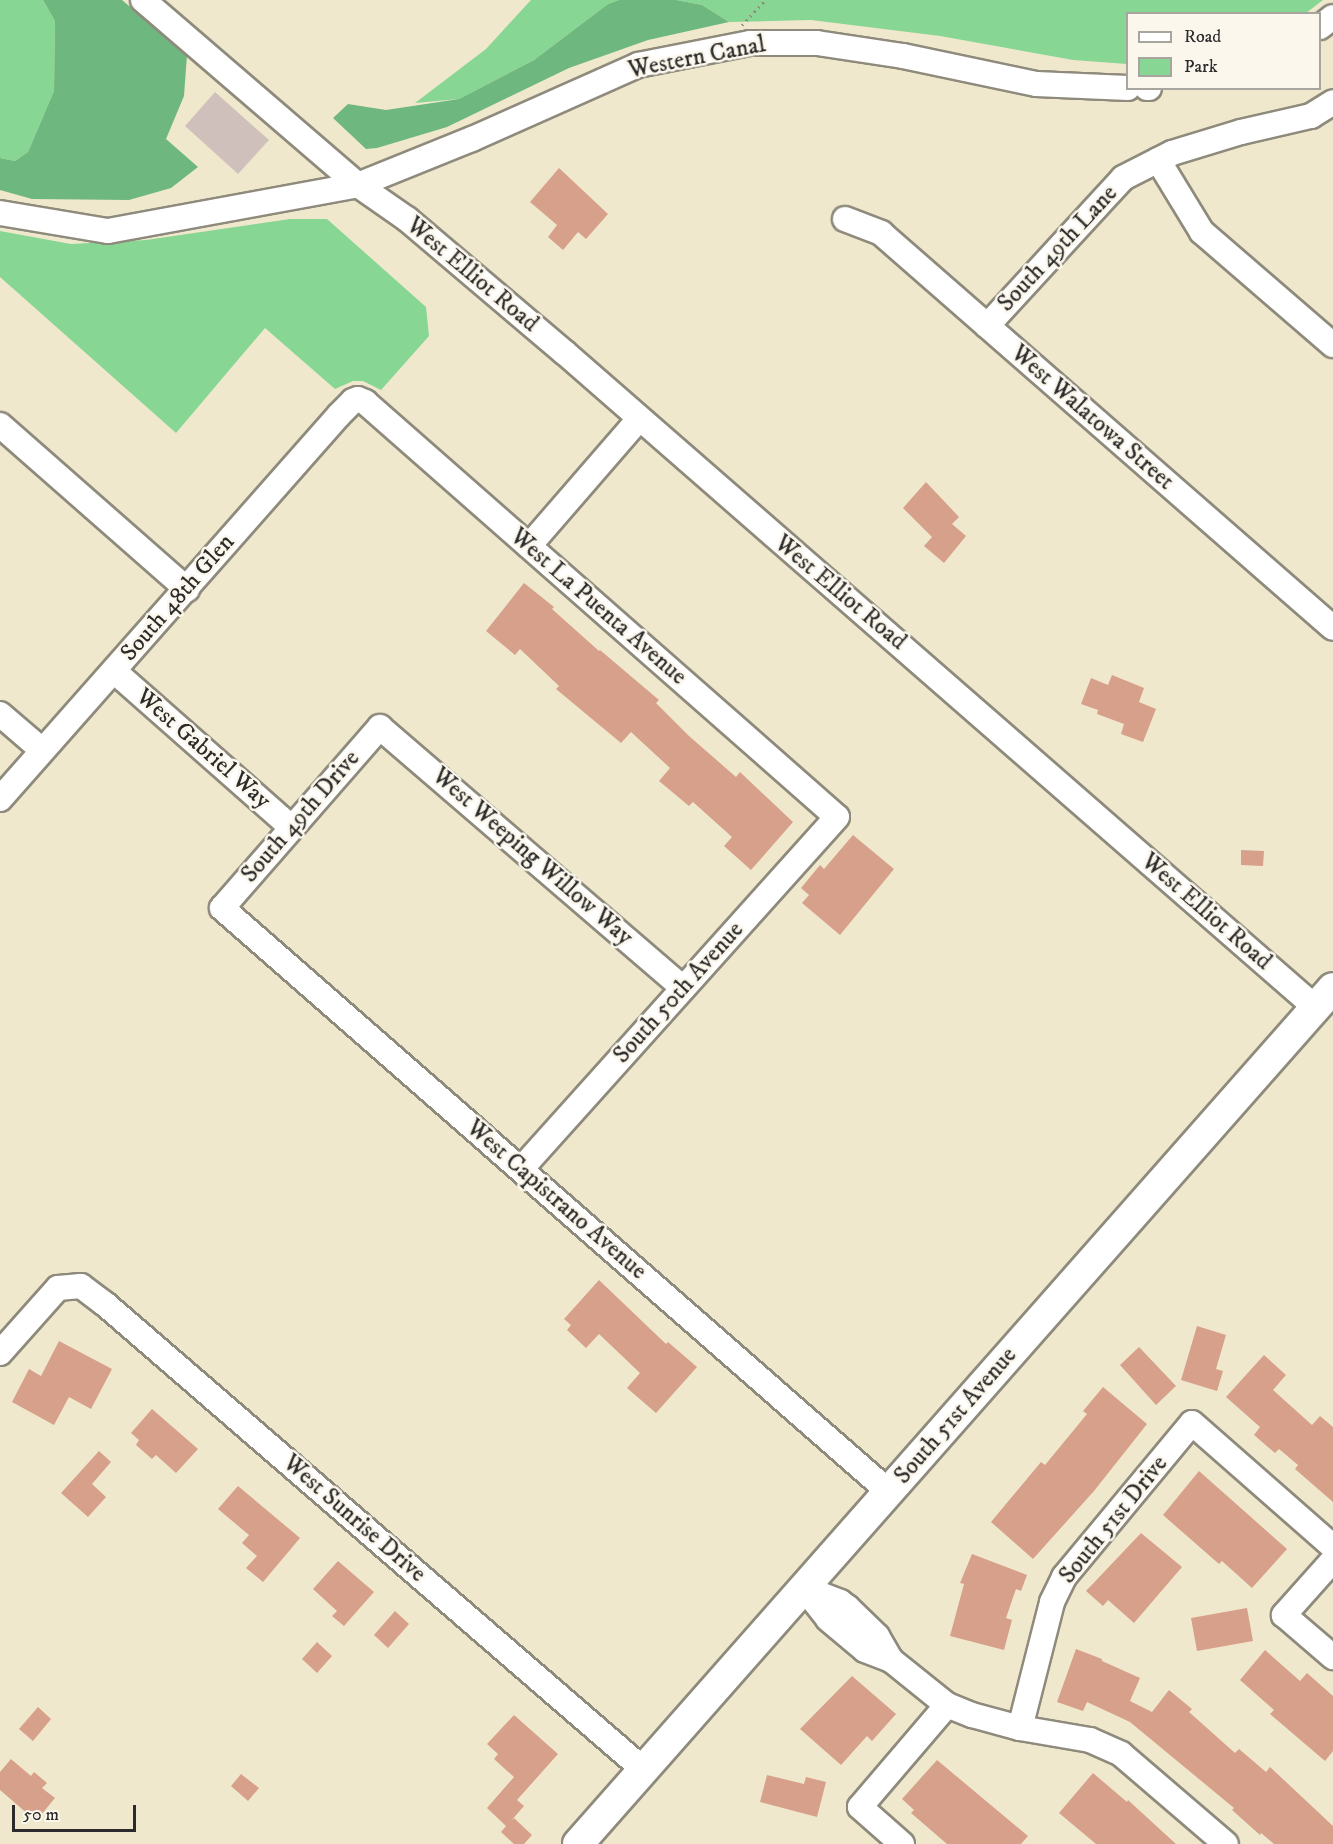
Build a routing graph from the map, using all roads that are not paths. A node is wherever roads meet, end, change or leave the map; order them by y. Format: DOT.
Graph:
graph roads {
  1 [pos="143,0"];
  2 [pos="1333,17"];
  3 [pos="1321,26"];
  4 [pos="1126,88"];
  5 [pos="1333,102"];
  6 [pos="1158,160"];
  7 [pos="358,185"];
  8 [pos="0,213"];
  9 [pos="845,219"];
  10 [pos="987,326"];
  11 [pos="1333,345"];
  12 [pos="358,399"];
  13 [pos="639,419"];
  14 [pos="0,425"];
  15 [pos="529,546"];
  16 [pos="187,589"];
  17 [pos="1333,628"];
  18 [pos="114,671"];
  19 [pos="0,714"];
  20 [pos="380,727"];
  21 [pos="42,750"];
  22 [pos="0,799"];
  23 [pos="837,817"];
  24 [pos="291,827"];
  25 [pos="222,908"];
  26 [pos="683,988"];
  27 [pos="1326,1003"];
  28 [pos="521,1169"];
  29 [pos="0,1353"];
  30 [pos="890,1492"];
  31 [pos="1333,1547"];
  32 [pos="1333,1560"];
  33 [pos="804,1588"];
  34 [pos="1333,1657"];
  35 [pos="947,1705"];
  36 [pos="1020,1728"];
  37 [pos="644,1770"];
  38 [pos="578,1844"];
  39 [pos="902,1844"];
  40 [pos="1226,1844"];
  1 -- 7 [label="street, West Elliot Road"];
  2 -- 3 [label="street"];
  4 -- 7 [label="street, Western Canal"];
  5 -- 6 [label="street, South 49th Lane"];
  6 -- 10 [label="street, South 49th Lane"];
  6 -- 11 [label="street"];
  7 -- 8 [label="street"];
  7 -- 13 [label="street, West Elliot Road"];
  9 -- 10 [label="street, West Walatowa Street"];
  10 -- 17 [label="street, West Walatowa Street"];
  12 -- 15 [label="street, West La Puenta Avenue"];
  12 -- 16 [label="street, South 48th Glen"];
  13 -- 15 [label="street"];
  13 -- 27 [label="street, West Elliot Road"];
  14 -- 16 [label="street"];
  15 -- 23 [label="street, West La Puenta Avenue"];
  16 -- 18 [label="street, South 48th Glen"];
  18 -- 21 [label="street, South 48th Glen"];
  18 -- 24 [label="street, West Gabriel Way"];
  19 -- 21 [label="street"];
  20 -- 24 [label="street, South 49th Drive"];
  20 -- 26 [label="street, West Weeping Willow Way"];
  21 -- 22 [label="street, South 48th Glen"];
  23 -- 26 [label="street, South 50th Avenue"];
  24 -- 25 [label="street, South 49th Drive"];
  25 -- 28 [label="street, West Capistrano Avenue"];
  26 -- 28 [label="street, South 50th Avenue"];
  27 -- 30 [label="main road, South 51st Avenue"];
  28 -- 30 [label="street, West Capistrano Avenue"];
  29 -- 37 [label="street, West Sunrise Drive"];
  30 -- 33 [label="main road, South 51st Avenue"];
  31 -- 36 [label="street, South 51st Drive"];
  32 -- 34 [label="street"];
  33 -- 35 [label="street"];
  33 -- 37 [label="main road, South 51st Avenue"];
  35 -- 36 [label="street"];
  35 -- 39 [label="street"];
  36 -- 40 [label="street"];
  37 -- 38 [label="main road, South 51st Avenue"];
}
